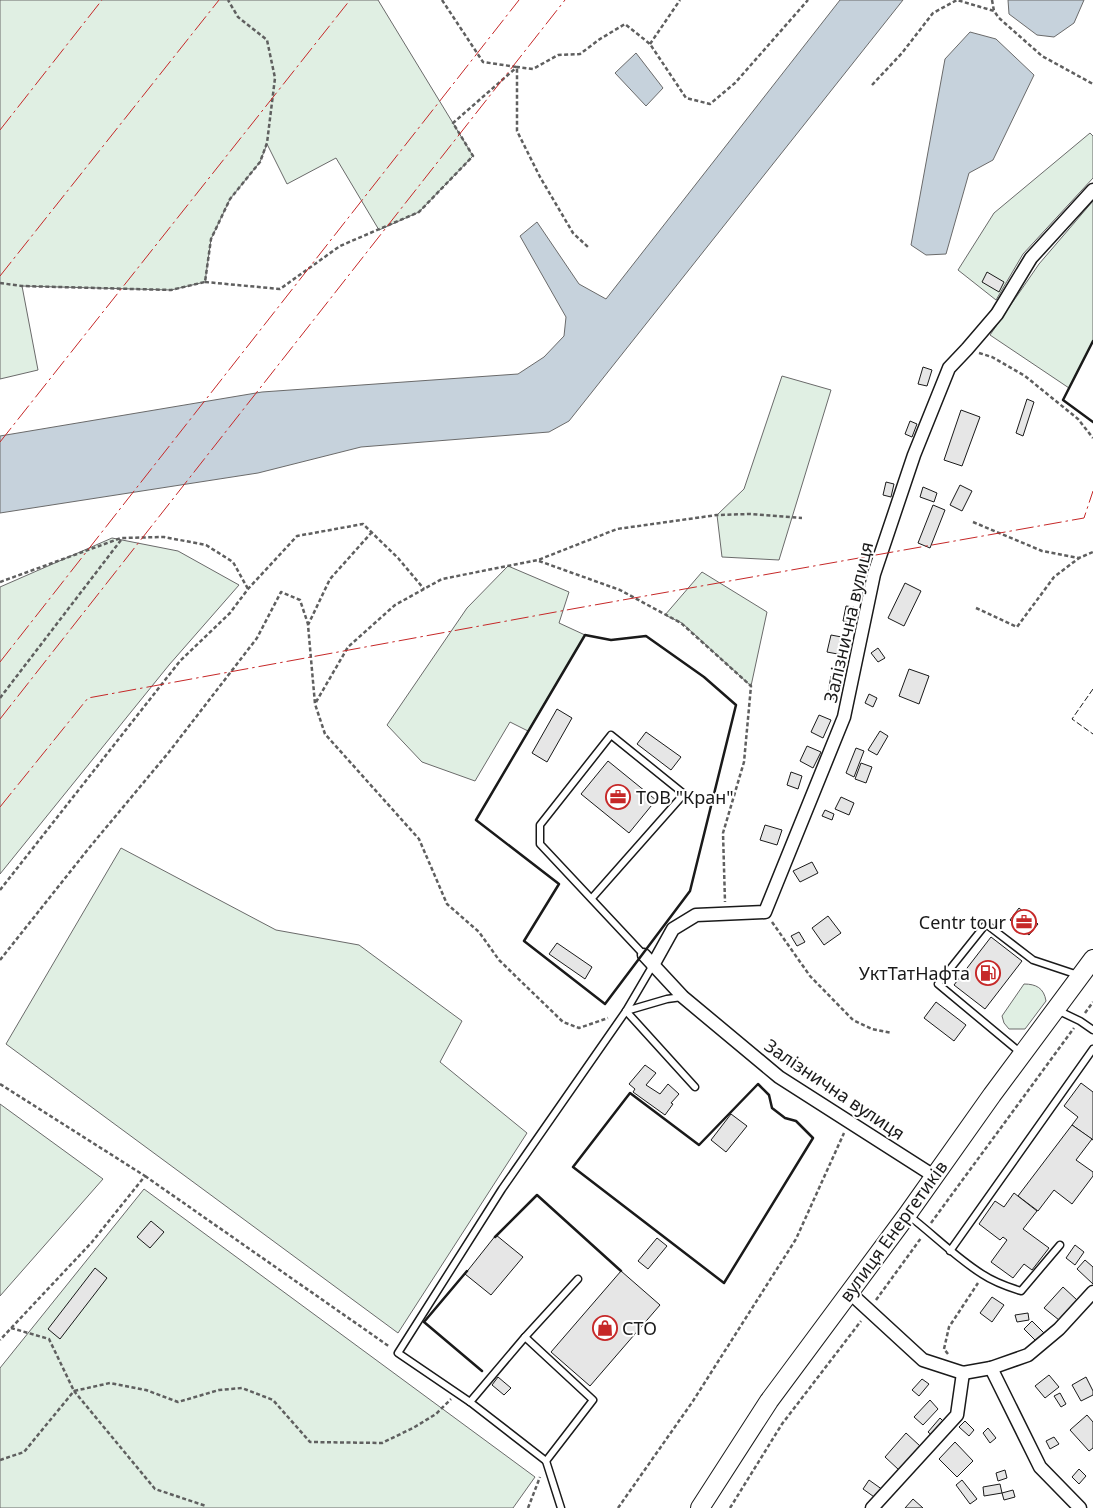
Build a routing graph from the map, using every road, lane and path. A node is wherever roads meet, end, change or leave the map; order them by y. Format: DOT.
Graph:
graph roads {
  1 [pos="228,0"];
  2 [pos="442,0"];
  3 [pos="680,0"];
  4 [pos="808,0"];
  5 [pos="992,0"];
  6 [pos="994,11"];
  7 [pos="650,44"];
  8 [pos="516,67"];
  9 [pos="1093,84"];
  10 [pos="872,85"];
  11 [pos="1093,190"];
  12 [pos="589,248"];
  13 [pos="205,282"];
  14 [pos="0,284"];
  15 [pos="967,350"];
  16 [pos="1093,438"];
  17 [pos="802,518"];
  18 [pos="973,522"];
  19 [pos="372,532"];
  20 [pos="122,538"];
  21 [pos="1093,552"];
  22 [pos="1079,558"];
  23 [pos="538,560"];
  24 [pos="0,582"];
  25 [pos="248,589"];
  26 [pos="424,589"];
  27 [pos="976,608"];
  28 [pos="308,626"];
  29 [pos="0,698"];
  30 [pos="315,704"];
  31 [pos="0,890"];
  32 [pos="592,898"];
  33 [pos="765,912"];
  34 [pos="725,914"];
  35 [pos="644,955"];
  36 [pos="1093,959"];
  37 [pos="0,960"];
  38 [pos="653,965"];
  39 [pos="1081,976"];
  40 [pos="683,997"];
  41 [pos="1093,1002"];
  42 [pos="1055,1010"];
  43 [pos="626,1011"];
  44 [pos="1080,1021"];
  45 [pos="1093,1030"];
  46 [pos="892,1033"];
  47 [pos="1093,1049"];
  48 [pos="1023,1054"];
  49 [pos="0,1084"];
  50 [pos="695,1087"];
  51 [pos="849,1123"];
  52 [pos="145,1176"];
  53 [pos="934,1176"];
  54 [pos="907,1215"];
  55 [pos="927,1229"];
  56 [pos="1060,1245"];
  57 [pos="950,1251"];
  58 [pos="983,1275"];
  59 [pos="578,1279"];
  60 [pos="849,1292"];
  61 [pos="1093,1292"];
  62 [pos="868,1311"];
  63 [pos="12,1328"];
  64 [pos="525,1337"];
  65 [pos="0,1340"];
  66 [pos="398,1353"];
  67 [pos="991,1368"];
  68 [pos="964,1373"];
  69 [pos="74,1391"];
  70 [pos="457,1394"];
  71 [pos="470,1402"];
  72 [pos="0,1460"];
  73 [pos="546,1461"];
  74 [pos="206,1506"];
  75 [pos="528,1508"];
  76 [pos="561,1508"];
  77 [pos="618,1508"];
  78 [pos="700,1508"];
  79 [pos="730,1508"];
  80 [pos="872,1508"];
  81 [pos="1080,1508"];
  1 -- 13 [label="path"];
  2 -- 8 [label="path"];
  3 -- 7 [label="path"];
  4 -- 7 [label="path"];
  5 -- 6 [label="path"];
  6 -- 9 [label="path"];
  6 -- 10 [label="path"];
  7 -- 8 [label="path"];
  8 -- 12 [label="path"];
  8 -- 13 [label="path"];
  11 -- 15 [label="street, Залізнична вулиця"];
  13 -- 14 [label="path"];
  15 -- 16 [label="path"];
  15 -- 33 [label="street, Залізнична вулиця"];
  17 -- 23 [label="path"];
  18 -- 22 [label="path"];
  19 -- 25 [label="path"];
  19 -- 26 [label="path"];
  19 -- 28 [label="path"];
  20 -- 24 [label="path"];
  20 -- 25 [label="path"];
  20 -- 29 [label="path"];
  21 -- 22 [label="path"];
  22 -- 27 [label="path"];
  23 -- 26 [label="path"];
  23 -- 34 [label="path"];
  25 -- 31 [label="path"];
  26 -- 30 [label="path"];
  28 -- 30 [label="path"];
  28 -- 37 [label="path"];
  30 -- 43 [label="path"];
  32 -- 32 [label="lane"];
  32 -- 35 [label="lane"];
  33 -- 34 [label="street"];
  33 -- 46 [label="path"];
  34 -- 38 [label="street"];
  35 -- 38 [label="street, Залізнична вулиця"];
  36 -- 39 [label="main road, вулиця Енергетиків"];
  38 -- 40 [label="street, Залізнична вулиця"];
  38 -- 43 [label="lane"];
  39 -- 42 [label="main road, вулиця Енергетиків"];
  39 -- 48 [label="lane"];
  40 -- 43 [label="lane"];
  40 -- 51 [label="street, Залізнична вулиця"];
  41 -- 44 [label="path"];
  42 -- 44 [label="lane"];
  42 -- 48 [label="main road, вулиця Енергетиків"];
  43 -- 50 [label="lane"];
  43 -- 66 [label="lane"];
  44 -- 45 [label="lane"];
  44 -- 55 [label="path"];
  47 -- 57 [label="lane"];
  48 -- 53 [label="main road, вулиця Енергетиків"];
  49 -- 52 [label="path"];
  51 -- 53 [label="street, Залізнична вулиця"];
  51 -- 77 [label="path"];
  52 -- 63 [label="path"];
  52 -- 66 [label="path"];
  53 -- 54 [label="main road, вулиця Енергетиків"];
  54 -- 55 [label="lane"];
  54 -- 60 [label="main road, вулиця Енергетиків"];
  55 -- 57 [label="lane"];
  55 -- 62 [label="path"];
  56 -- 58 [label="lane"];
  57 -- 58 [label="lane"];
  58 -- 68 [label="path"];
  59 -- 64 [label="lane"];
  60 -- 62 [label="street"];
  60 -- 78 [label="main road, вулиця Енергетиків"];
  61 -- 67 [label="street"];
  62 -- 68 [label="street"];
  62 -- 79 [label="path"];
  63 -- 65 [label="path"];
  63 -- 69 [label="path"];
  64 -- 71 [label="lane"];
  64 -- 73 [label="lane"];
  66 -- 70 [label="lane"];
  67 -- 68 [label="street"];
  67 -- 81 [label="street"];
  68 -- 80 [label="street"];
  69 -- 70 [label="path"];
  69 -- 72 [label="path"];
  69 -- 74 [label="path"];
  70 -- 71 [label="lane"];
  71 -- 73 [label="lane"];
  73 -- 75 [label="path"];
  73 -- 76 [label="lane"];
}
